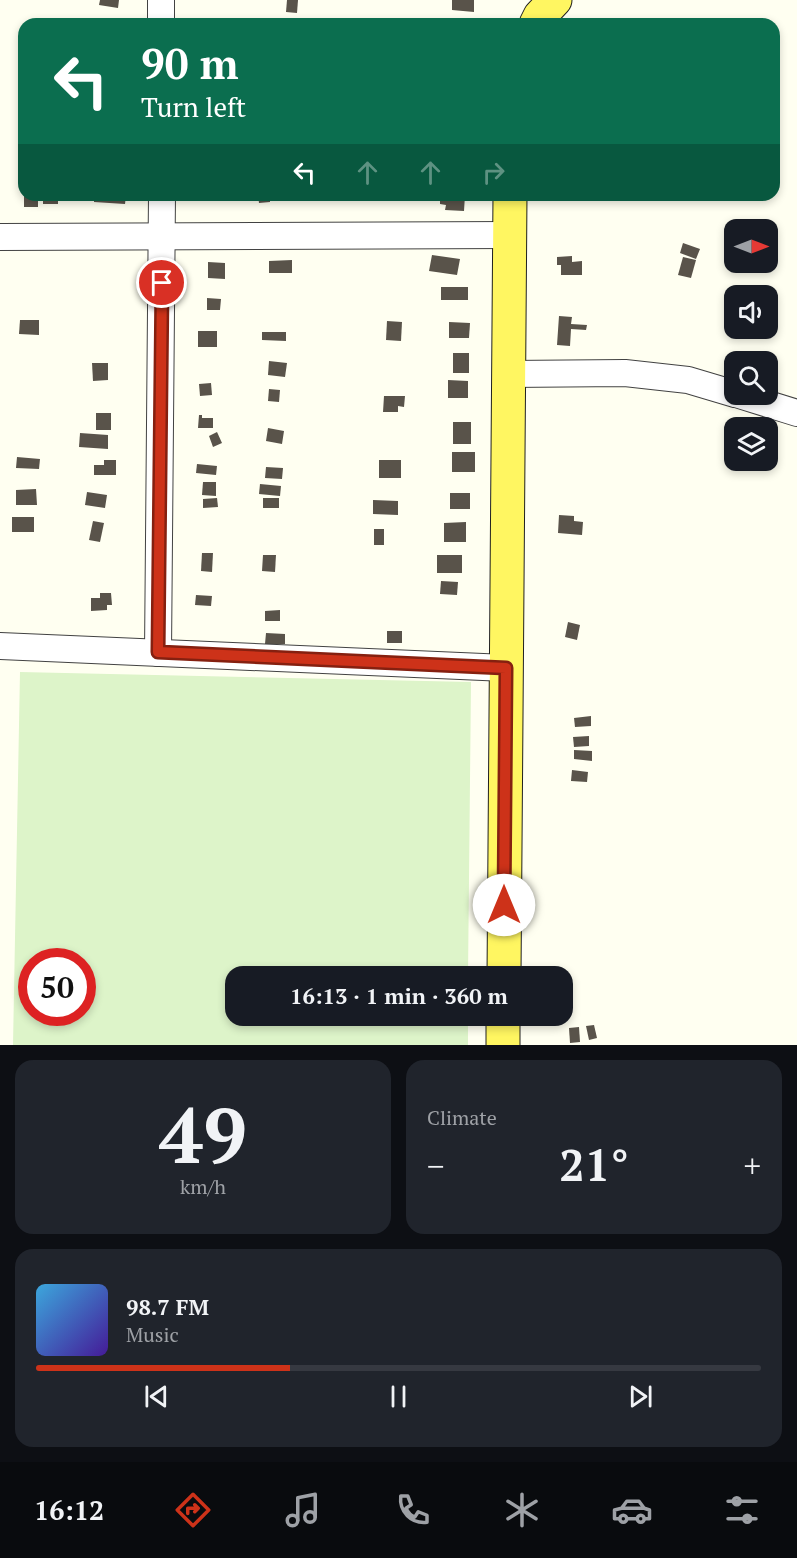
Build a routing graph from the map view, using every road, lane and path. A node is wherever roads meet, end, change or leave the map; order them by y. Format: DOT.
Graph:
graph roads {
  1 [pos="161,0"];
  2 [pos="555,0"];
  3 [pos="161,18"];
  4 [pos="539,18"];
  5 [pos="162,201"];
  6 [pos="510,201"];
  7 [pos="509,235"];
  8 [pos="0,237"];
  9 [pos="162,237"];
  10 [pos="508,374"];
  11 [pos="724,390"];
  12 [pos="771,405"];
  13 [pos="797,413"];
  14 [pos="0,646"];
  15 [pos="158,652"];
  16 [pos="506,668"];
  17 [pos="504,966"];
  18 [pos="503,1026"];
  19 [pos="503,1045"];
  1 -- 3 [label="street"];
  2 -- 4 [label="main road"];
  5 -- 9 [label="street"];
  6 -- 7 [label="main road"];
  7 -- 9 [label="street"];
  7 -- 10 [label="main road"];
  8 -- 9 [label="street"];
  9 -- 15 [label="street"];
  10 -- 11 [label="street"];
  10 -- 16 [label="main road"];
  12 -- 13 [label="street"];
  14 -- 15 [label="street"];
  15 -- 16 [label="street"];
  16 -- 17 [label="main road"];
  18 -- 19 [label="main road"];
}
